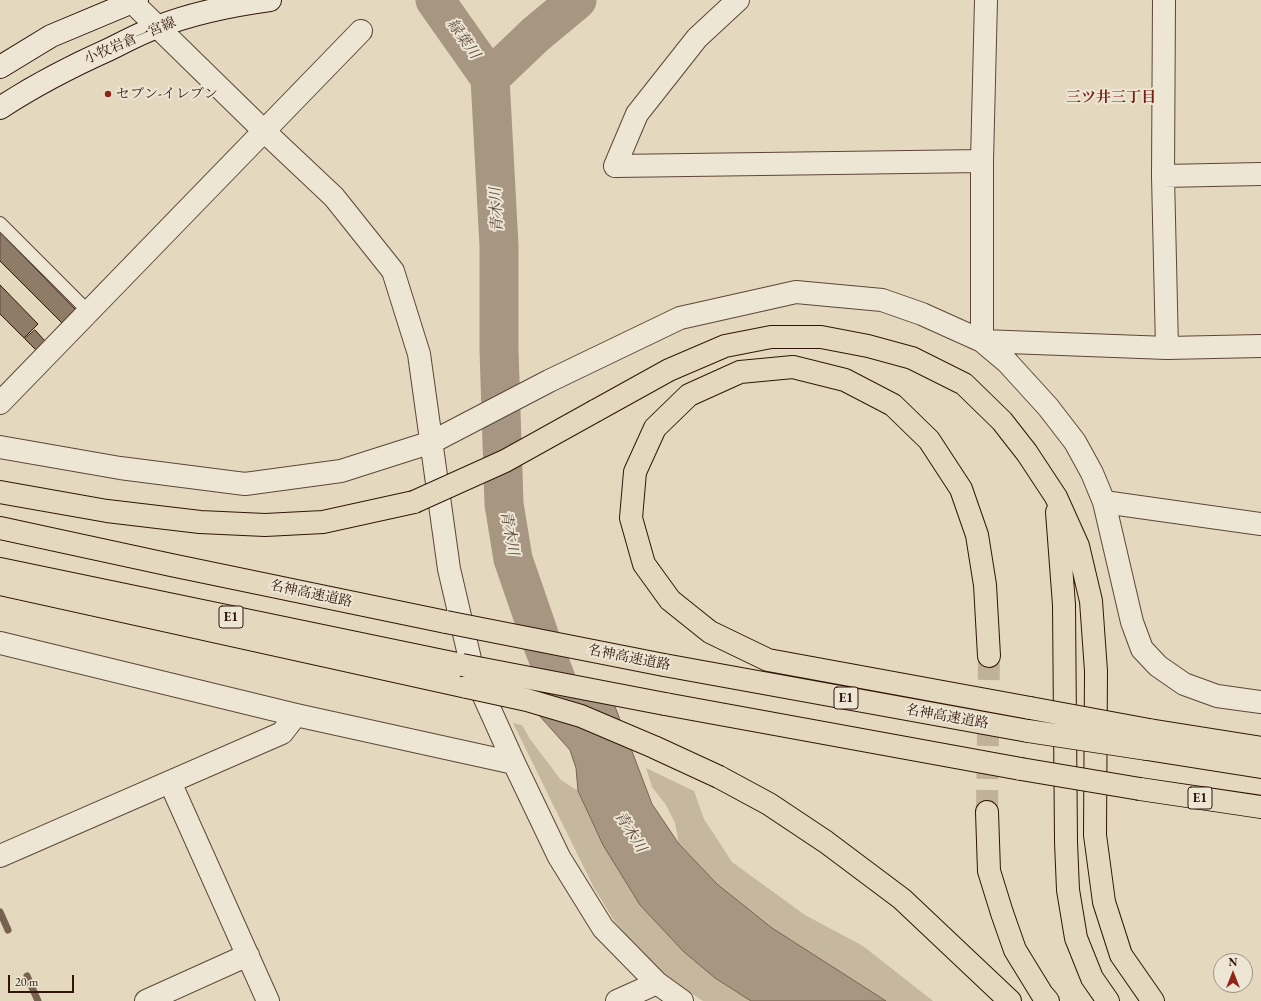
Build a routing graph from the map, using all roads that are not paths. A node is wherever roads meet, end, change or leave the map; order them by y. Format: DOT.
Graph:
graph roads {
  1 [pos="270,0"];
  2 [pos="738,0"];
  3 [pos="986,0"];
  4 [pos="1164,0"];
  5 [pos="133,1"];
  6 [pos="157,27"];
  7 [pos="361,32"];
  8 [pos="0,67"];
  9 [pos="0,108"];
  10 [pos="264,131"];
  11 [pos="982,161"];
  12 [pos="1261,174"];
  13 [pos="1163,176"];
  14 [pos="0,223"];
  15 [pos="89,312"];
  16 [pos="982,341"];
  17 [pos="1261,346"];
  18 [pos="1167,348"];
  19 [pos="0,403"];
  20 [pos="432,442"];
  21 [pos="0,447"];
  22 [pos="0,492"];
  23 [pos="1056,497"];
  24 [pos="1104,502"];
  25 [pos="1261,524"];
  26 [pos="0,528"];
  27 [pos="0,568"];
  28 [pos="0,584"];
  29 [pos="0,643"];
  30 [pos="989,656"];
  31 [pos="1261,702"];
  32 [pos="296,715"];
  33 [pos="1148,739"];
  34 [pos="1261,748"];
  35 [pos="514,763"];
  36 [pos="1261,767"];
  37 [pos="170,782"];
  38 [pos="1261,807"];
  39 [pos="987,812"];
  40 [pos="0,856"];
  41 [pos="248,956"];
  42 [pos="657,983"];
  43 [pos="146,1001"];
  44 [pos="268,1001"];
  45 [pos="616,1001"];
  46 [pos="682,1001"];
  47 [pos="1010,1001"];
  48 [pos="1048,1001"];
  49 [pos="1108,1001"];
  50 [pos="1153,1001"];
  1 -- 6 [label="street, 小牧岩倉一宮線"];
  2 -- 11 [label="street"];
  3 -- 11 [label="street"];
  4 -- 13 [label="street"];
  5 -- 6 [label="street"];
  5 -- 8 [label="street"];
  6 -- 9 [label="street, 小牧岩倉一宮線"];
  6 -- 10 [label="street"];
  7 -- 10 [label="street"];
  10 -- 15 [label="street"];
  10 -- 20 [label="street"];
  11 -- 16 [label="street"];
  12 -- 13 [label="street"];
  13 -- 18 [label="street"];
  14 -- 15 [label="lane"];
  15 -- 19 [label="street"];
  16 -- 18 [label="street"];
  16 -- 20 [label="street"];
  16 -- 24 [label="street"];
  17 -- 18 [label="street"];
  20 -- 21 [label="street"];
  20 -- 35 [label="street"];
  22 -- 23 [label="highway, bridge"];
  23 -- 49 [label="highway"];
  23 -- 50 [label="highway"];
  24 -- 25 [label="street"];
  24 -- 31 [label="street"];
  26 -- 33 [label="highway, 名神高速道路 / E1, bridge"];
  27 -- 38 [label="highway, E1, bridge"];
  28 -- 47 [label="highway, bridge"];
  29 -- 32 [label="street"];
  30 -- 33 [label="highway, bridge"];
  32 -- 35 [label="street"];
  32 -- 37 [label="street"];
  33 -- 34 [label="highway"];
  33 -- 36 [label="highway, 名神高速道路 / E1"];
  35 -- 42 [label="street"];
  37 -- 40 [label="street"];
  37 -- 41 [label="street"];
  39 -- 48 [label="highway"];
  41 -- 43 [label="street"];
  41 -- 44 [label="street"];
  42 -- 45 [label="street"];
  42 -- 46 [label="street"];
}
